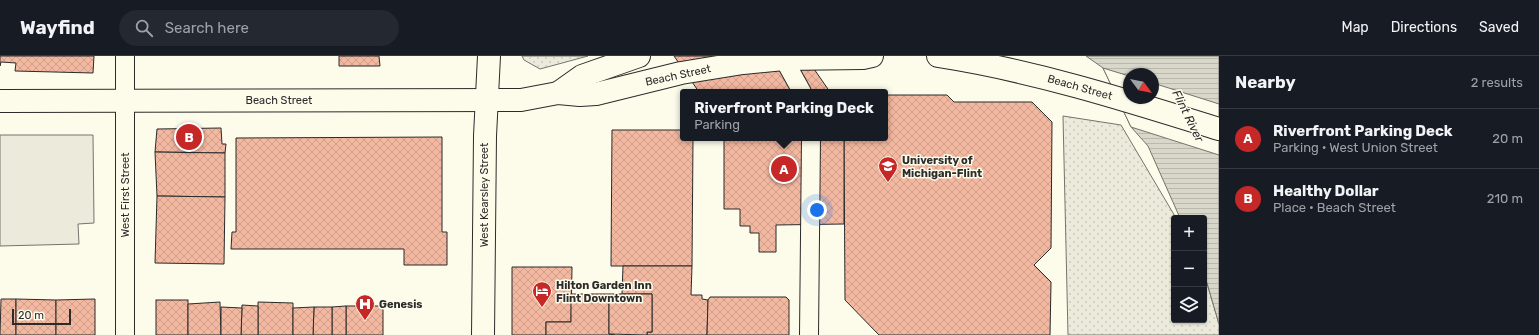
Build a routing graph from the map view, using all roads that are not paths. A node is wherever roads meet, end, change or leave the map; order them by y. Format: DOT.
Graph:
graph roads {
  1 [pos="125,56"];
  2 [pos="489,56"];
  3 [pos="639,56"];
  4 [pos="872,56"];
  5 [pos="938,56"];
  6 [pos="783,58"];
  7 [pos="800,89"];
  8 [pos="558,94"];
  9 [pos="0,101"];
  10 [pos="125,101"];
  11 [pos="487,101"];
  12 [pos="1219,129"];
  13 [pos="812,141"];
  14 [pos="809,329"];
  15 [pos="125,335"];
  16 [pos="484,335"];
  1 -- 10 [label="street, West First Street"];
  2 -- 11 [label="street, West Kearsley Street"];
  3 -- 8 [label="street, Beach Street"];
  4 -- 6 [label="street, Beach Street"];
  5 -- 12 [label="street, Beach Street"];
  6 -- 7 [label="street"];
  6 -- 8 [label="street, Beach Street"];
  8 -- 11 [label="street, Beach Street"];
  9 -- 10 [label="street, Beach Street"];
  10 -- 11 [label="street, Beach Street"];
  10 -- 15 [label="street, West First Street"];
  11 -- 16 [label="street, West Kearsley Street"];
  13 -- 14 [label="street"];
}
